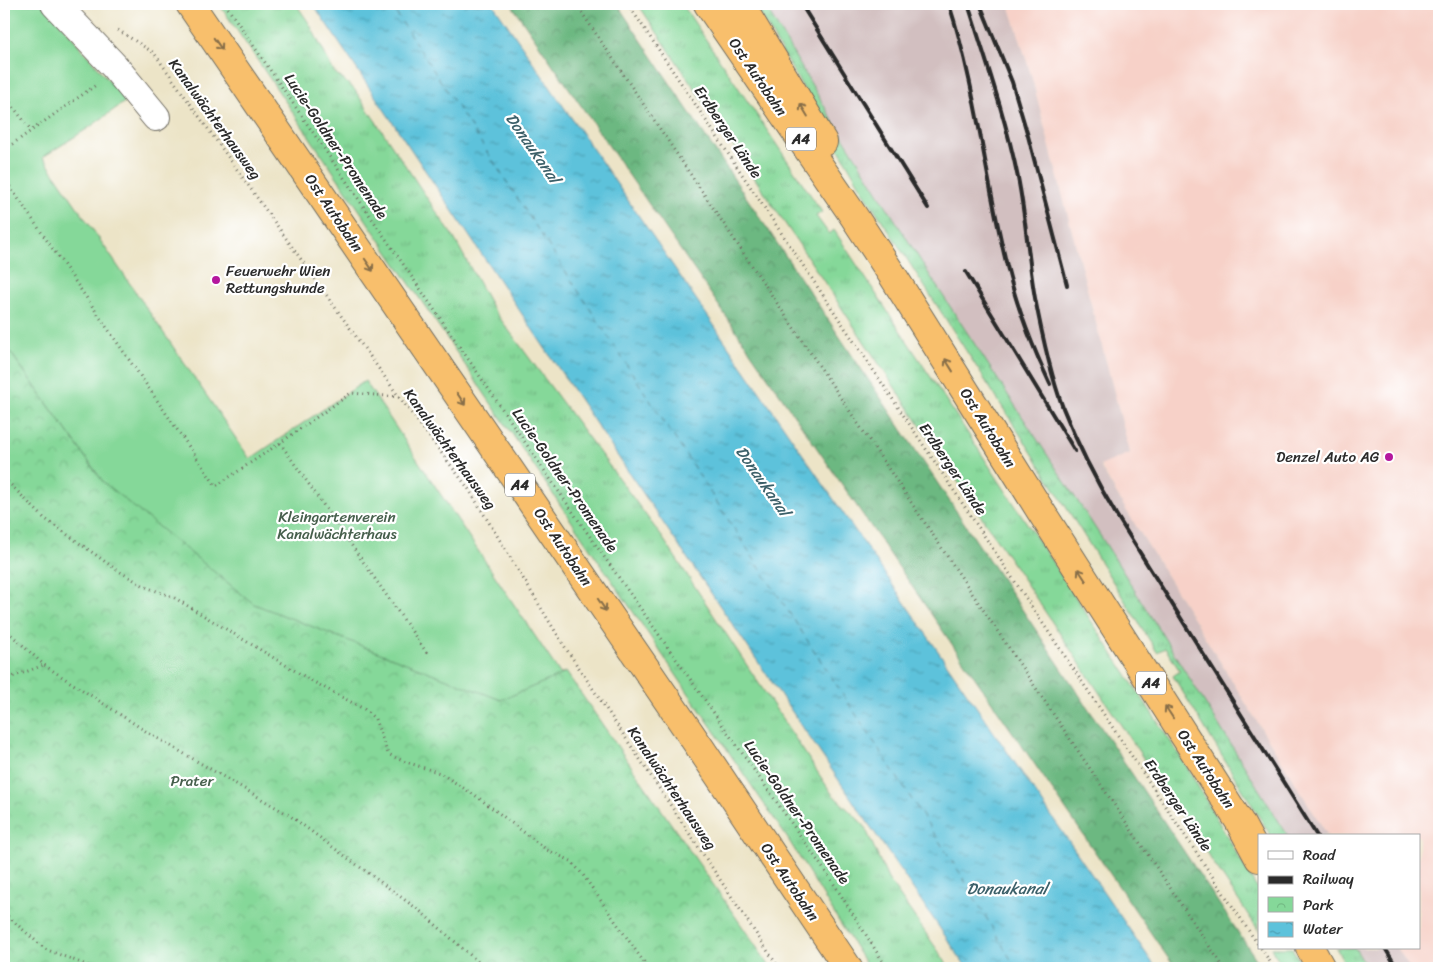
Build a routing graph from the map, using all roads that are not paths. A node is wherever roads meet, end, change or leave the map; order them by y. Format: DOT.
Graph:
graph roads {
  1 [pos="55,4"];
  2 [pos="190,4"];
  3 [pos="708,4"];
  4 [pos="740,4"];
  5 [pos="156,117"];
  6 [pos="893,276"];
  7 [pos="1258,856"];
  8 [pos="1311,950"];
  9 [pos="848,968"];
  10 [pos="1321,968"];
  1 -- 5 [label="lane"];
  2 -- 9 [label="highway, Ost Autobahn / A4, one-way"];
  3 -- 6 [label="highway, Ost Autobahn / A4"];
  6 -- 4 [label="highway, one-way"];
  7 -- 6 [label="highway, Ost Autobahn / A4, one-way"];
  8 -- 10 [label="highway"];
}
